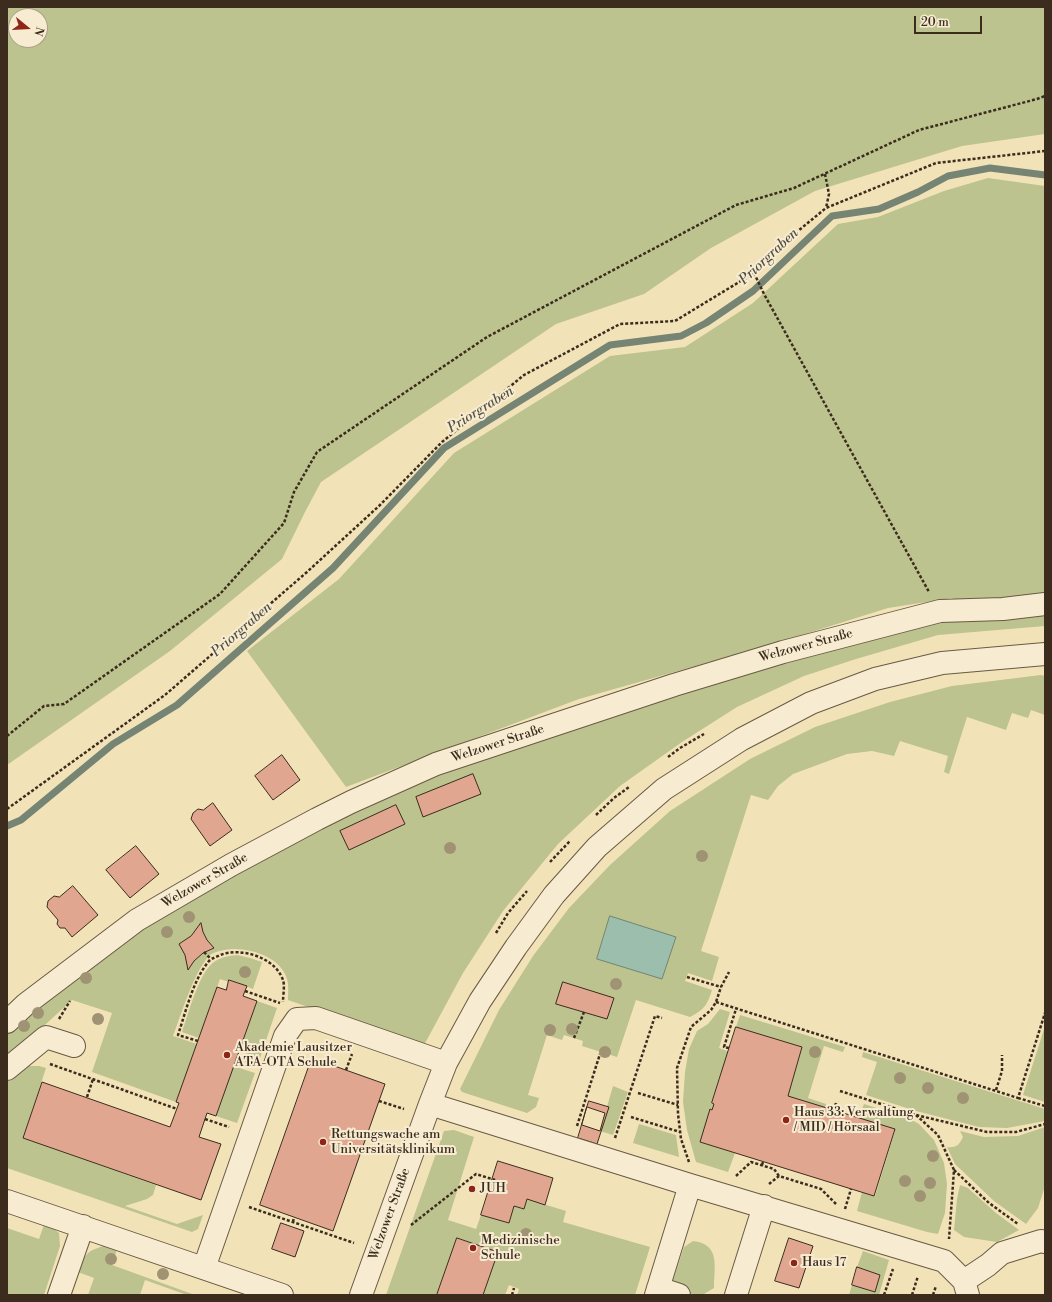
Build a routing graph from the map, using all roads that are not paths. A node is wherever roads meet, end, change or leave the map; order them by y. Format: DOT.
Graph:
graph roads {
  1 [pos="1045,604"];
  2 [pos="1045,654"];
  3 [pos="7,1022"];
  4 [pos="74,1046"];
  5 [pos="446,1063"];
  6 [pos="7,1069"];
  7 [pos="430,1104"];
  8 [pos="690,1176"];
  9 [pos="764,1197"];
  10 [pos="7,1200"];
  11 [pos="82,1226"];
  12 [pos="1043,1242"];
  13 [pos="204,1268"];
  14 [pos="966,1288"];
  15 [pos="657,1292"];
  16 [pos="59,1295"];
  17 [pos="282,1295"];
  18 [pos="361,1295"];
  19 [pos="679,1295"];
  20 [pos="736,1295"];
  1 -- 3 [label="street, Welzower Straße"];
  2 -- 5 [label="street, Welzower Straße"];
  4 -- 6 [label="street"];
  5 -- 7 [label="street, Welzower Straße"];
  5 -- 13 [label="street"];
  7 -- 8 [label="street"];
  7 -- 18 [label="street, Welzower Straße"];
  8 -- 9 [label="street"];
  8 -- 15 [label="street"];
  9 -- 14 [label="street"];
  9 -- 20 [label="street"];
  10 -- 11 [label="street"];
  11 -- 13 [label="street"];
  11 -- 16 [label="street"];
  12 -- 14 [label="street"];
  13 -- 17 [label="street"];
  15 -- 19 [label="street"];
}
